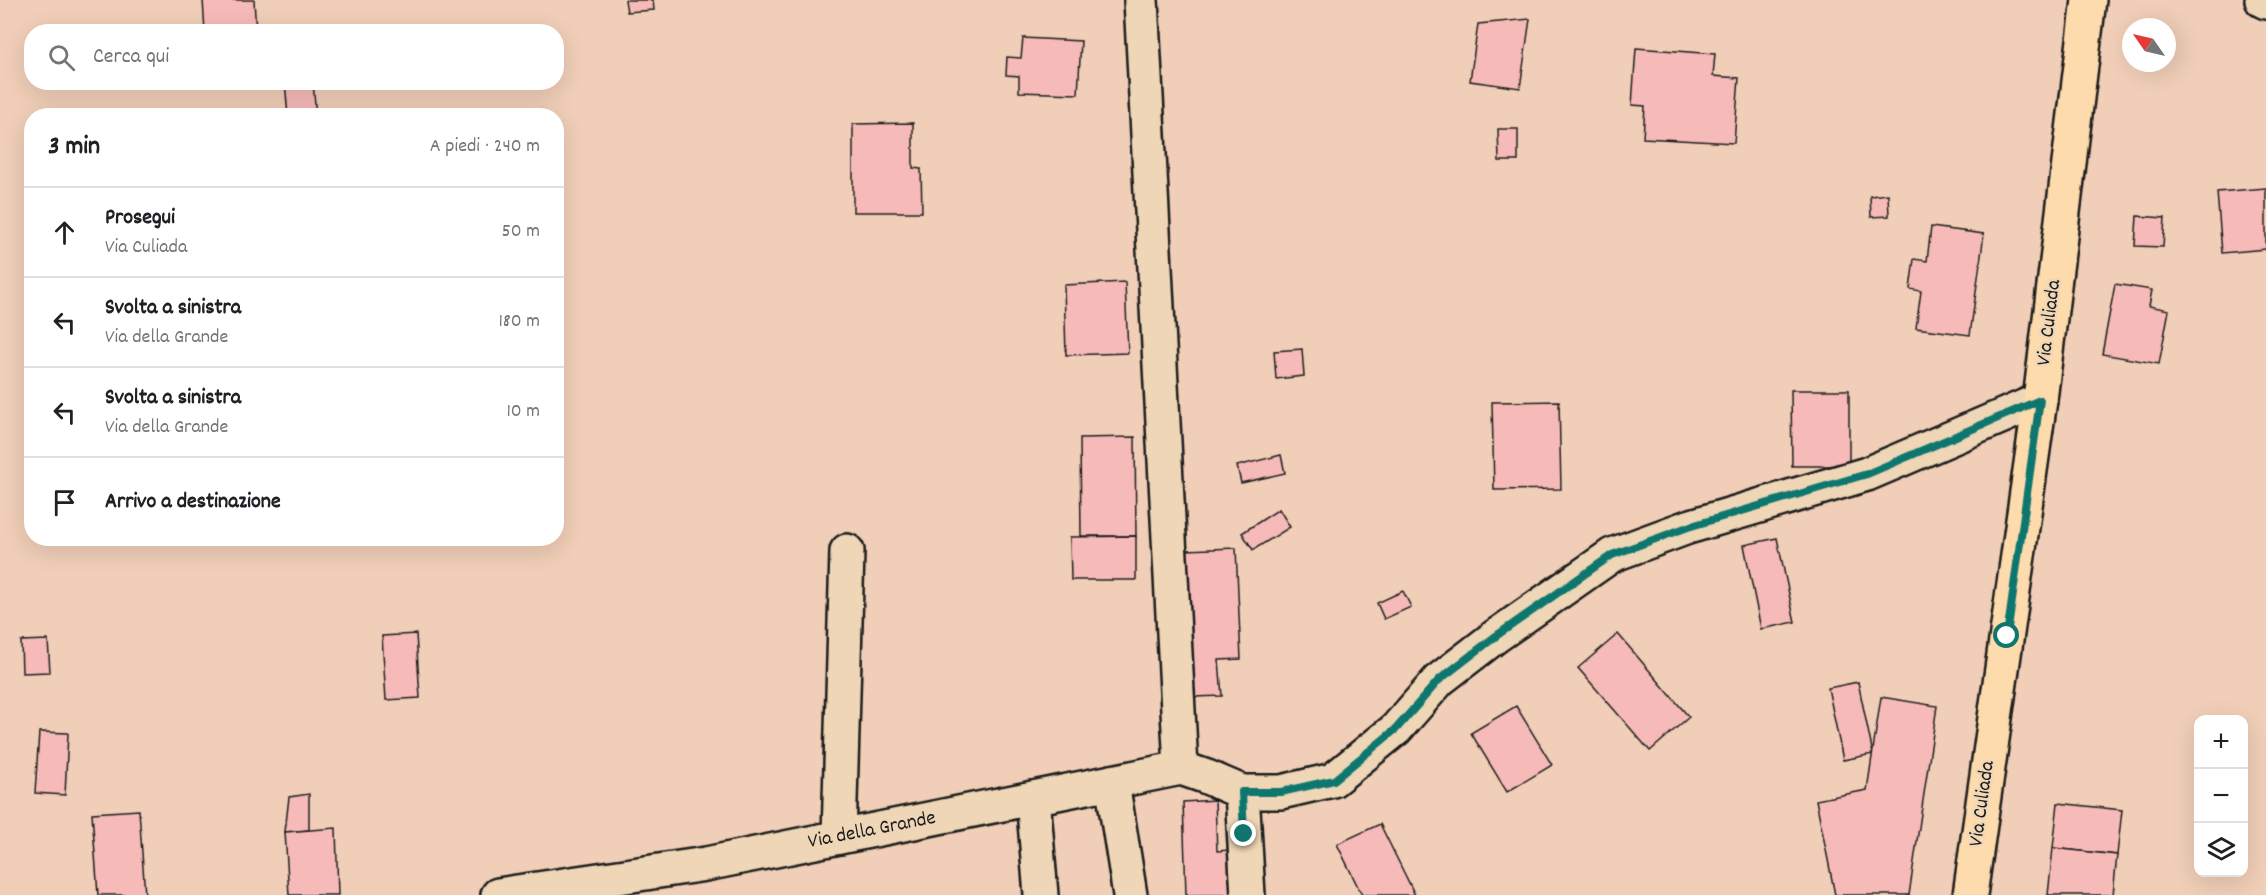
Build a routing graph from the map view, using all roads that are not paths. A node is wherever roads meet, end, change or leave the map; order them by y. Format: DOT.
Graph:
graph roads {
  1 [pos="1141,0"];
  2 [pos="2089,0"];
  3 [pos="2040,400"];
  4 [pos="847,551"];
  5 [pos="1181,768"];
  6 [pos="1112,782"];
  7 [pos="1242,792"];
  8 [pos="1033,798"];
  9 [pos="839,837"];
  10 [pos="513,894"];
  11 [pos="1041,895"];
  12 [pos="1130,895"];
  13 [pos="1248,895"];
  14 [pos="1970,895"];
  1 -- 5 [label="street"];
  2 -- 3 [label="main road, Via Culiada"];
  3 -- 7 [label="street"];
  3 -- 14 [label="main road, Via Culiada"];
  4 -- 9 [label="street"];
  5 -- 6 [label="street, Via della Grande"];
  5 -- 7 [label="street"];
  6 -- 8 [label="street, Via della Grande"];
  6 -- 12 [label="street"];
  7 -- 13 [label="street"];
  8 -- 9 [label="street, Via della Grande"];
  8 -- 11 [label="street"];
  9 -- 10 [label="street, Via della Grande"];
}
